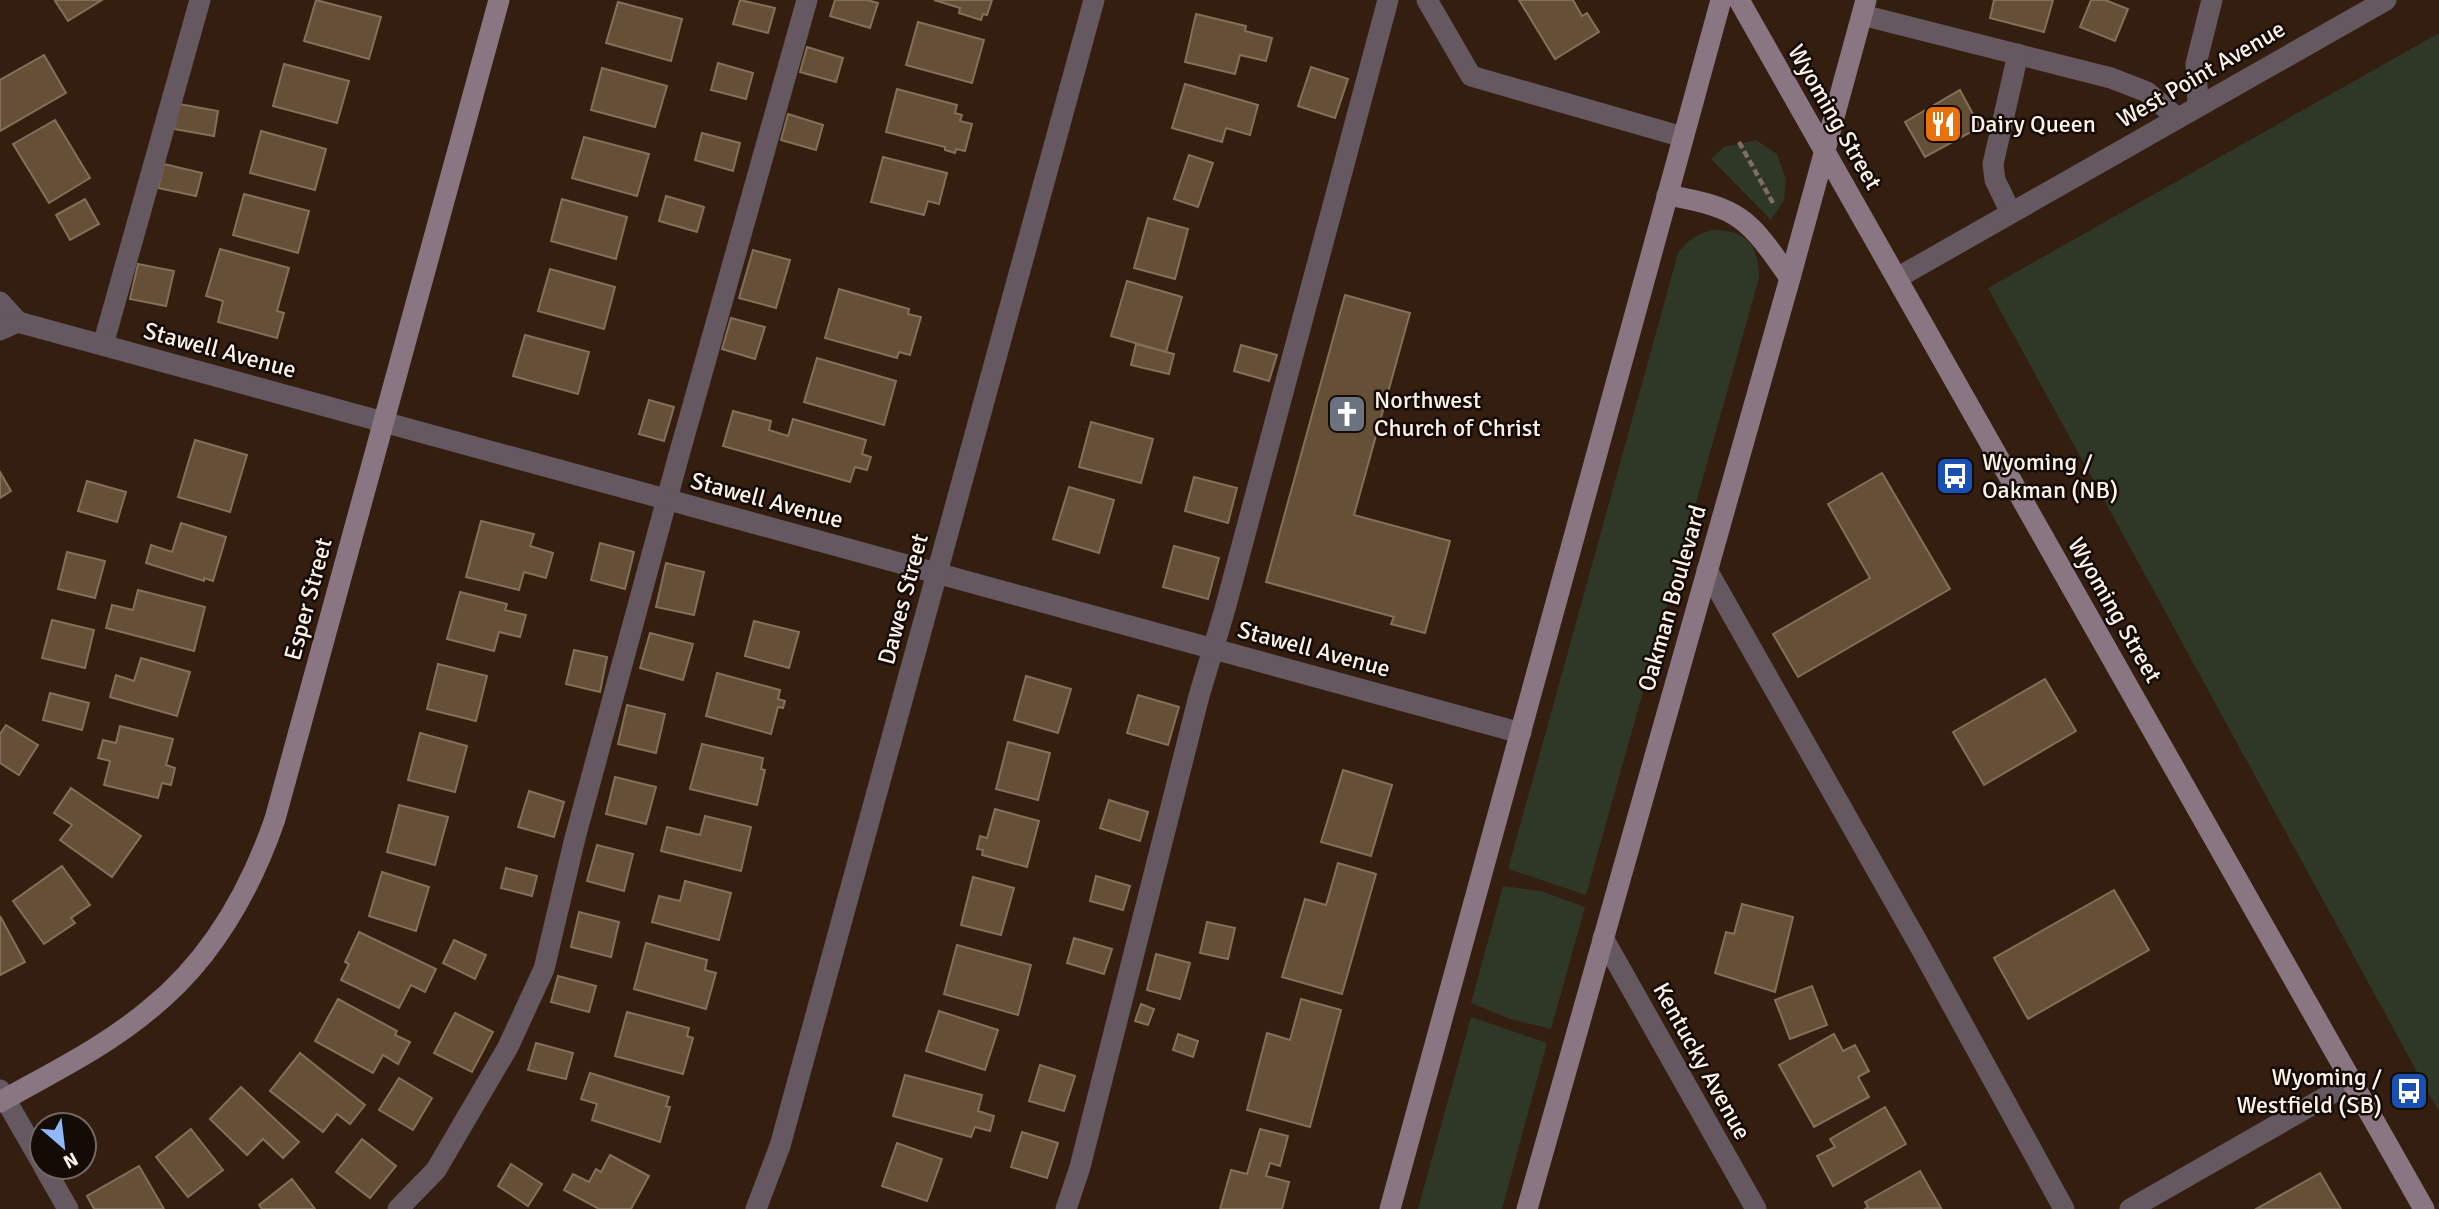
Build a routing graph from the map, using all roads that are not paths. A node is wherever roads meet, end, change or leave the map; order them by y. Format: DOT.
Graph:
graph roads {
  1 [pos="200,0"];
  2 [pos="499,0"];
  3 [pos="807,0"];
  4 [pos="1094,0"];
  5 [pos="1388,0"];
  6 [pos="1427,0"];
  7 [pos="1720,0"];
  8 [pos="1739,0"];
  9 [pos="2212,0"];
  10 [pos="2386,0"];
  11 [pos="1864,8"];
  12 [pos="2018,54"];
  13 [pos="2198,106"];
  14 [pos="2177,118"];
  15 [pos="1683,137"];
  16 [pos="1824,151"];
  17 [pos="1667,195"];
  18 [pos="2011,212"];
  19 [pos="1790,278"];
  20 [pos="1897,278"];
  21 [pos="0,302"];
  22 [pos="9,326"];
  23 [pos="103,345"];
  24 [pos="384,422"];
  25 [pos="668,500"];
  26 [pos="1707,570"];
  27 [pos="937,573"];
  28 [pos="1214,649"];
  29 [pos="1521,733"];
  30 [pos="1603,938"];
  31 [pos="2352,1082"];
  32 [pos="2,1097"];
  33 [pos="28,1140"];
  34 [pos="52,1181"];
  35 [pos="68,1209"];
  36 [pos="398,1209"];
  37 [pos="756,1209"];
  38 [pos="1066,1209"];
  39 [pos="1390,1209"];
  40 [pos="1527,1209"];
  41 [pos="1756,1209"];
  42 [pos="2064,1209"];
  43 [pos="2130,1209"];
  44 [pos="2424,1209"];
  1 -- 23 [label="street"];
  2 -- 24 [label="street, Esper Street"];
  3 -- 25 [label="street"];
  4 -- 27 [label="street, Dawes Street"];
  5 -- 28 [label="street"];
  6 -- 15 [label="street"];
  7 -- 15 [label="street"];
  8 -- 16 [label="street, Wyoming Street"];
  9 -- 13 [label="street"];
  10 -- 13 [label="street, West Point Avenue"];
  11 -- 12 [label="street"];
  11 -- 16 [label="street, Oakman Boulevard"];
  12 -- 14 [label="street"];
  12 -- 18 [label="street"];
  13 -- 14 [label="street, West Point Avenue"];
  14 -- 18 [label="street, West Point Avenue"];
  15 -- 17 [label="street"];
  16 -- 19 [label="street, Oakman Boulevard"];
  16 -- 20 [label="street, Wyoming Street"];
  17 -- 19 [label="street"];
  17 -- 29 [label="street"];
  18 -- 20 [label="street, West Point Avenue"];
  19 -- 26 [label="street, Oakman Boulevard"];
  20 -- 31 [label="street, Wyoming Street"];
  21 -- 22 [label="street"];
  22 -- 23 [label="street, Stawell Avenue"];
  23 -- 24 [label="street, Stawell Avenue"];
  24 -- 25 [label="street, Stawell Avenue"];
  24 -- 32 [label="street, Esper Street"];
  25 -- 27 [label="street, Stawell Avenue"];
  25 -- 36 [label="street"];
  26 -- 30 [label="street, Oakman Boulevard"];
  26 -- 42 [label="street"];
  27 -- 28 [label="street, Stawell Avenue"];
  27 -- 37 [label="street, Dawes Street"];
  28 -- 29 [label="street, Stawell Avenue"];
  28 -- 38 [label="street"];
  29 -- 39 [label="street"];
  30 -- 40 [label="street, Oakman Boulevard"];
  30 -- 41 [label="street, Kentucky Avenue"];
  31 -- 43 [label="street"];
  31 -- 44 [label="street, Wyoming Street"];
  32 -- 33 [label="street"];
  34 -- 35 [label="street"];
}
